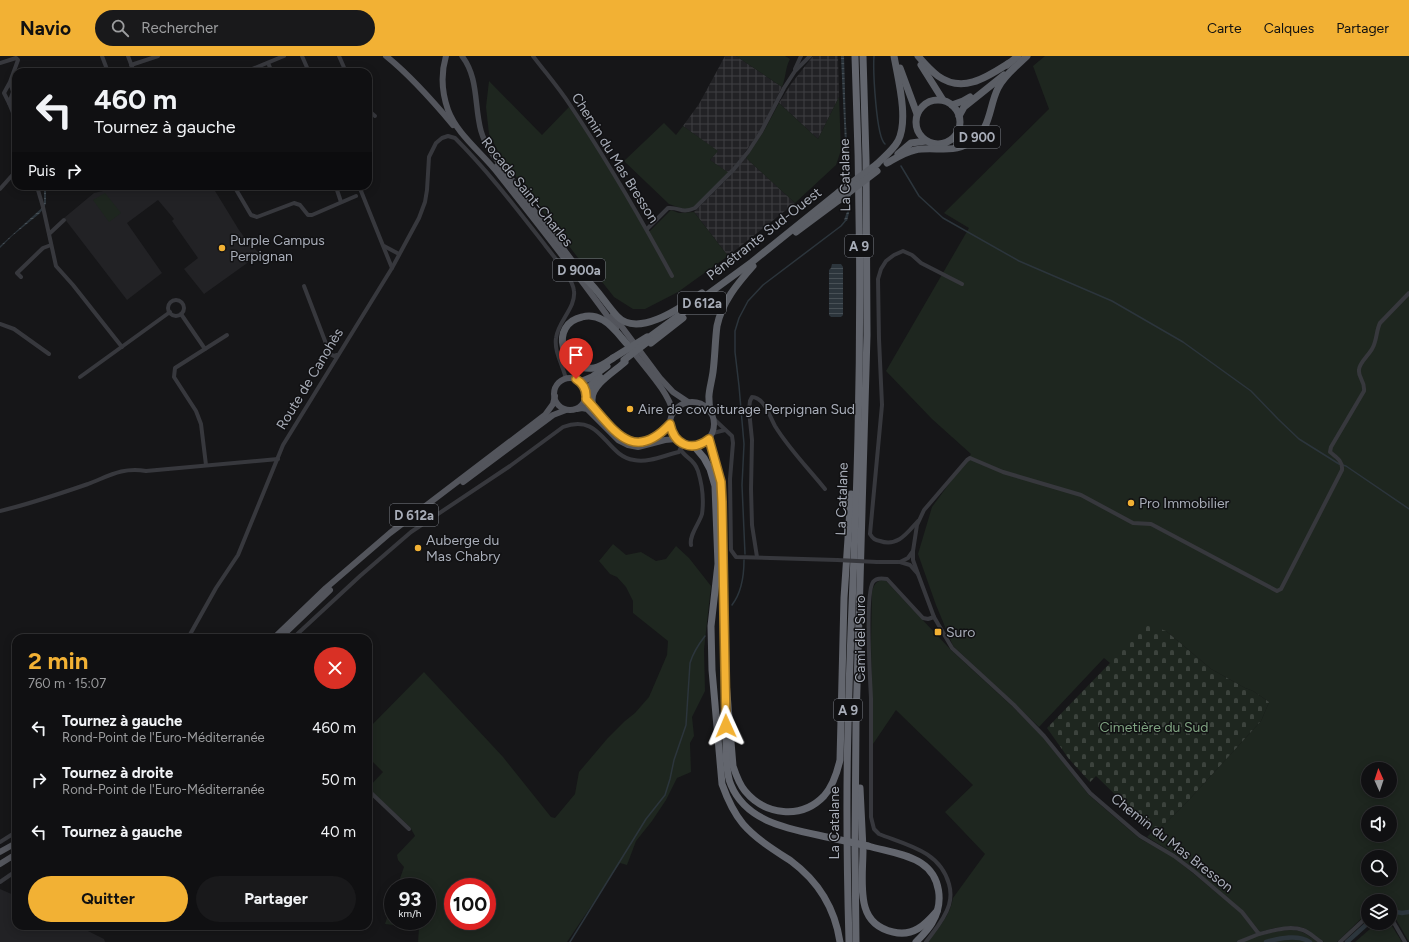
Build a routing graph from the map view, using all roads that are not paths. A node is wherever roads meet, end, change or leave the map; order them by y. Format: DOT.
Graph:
graph roads {
  1 [pos="102,56"];
  2 [pos="128,56"];
  3 [pos="158,56"];
  4 [pos="284,56"];
  5 [pos="302,56"];
  6 [pos="339,56"];
  7 [pos="386,56"];
  8 [pos="446,56"];
  9 [pos="450,56"];
  10 [pos="462,56"];
  11 [pos="533,56"];
  12 [pos="800,56"];
  13 [pos="810,56"];
  14 [pos="855,56"];
  15 [pos="863,56"];
  16 [pos="895,56"];
  17 [pos="917,56"];
  18 [pos="1018,56"];
  19 [pos="1027,56"];
  20 [pos="0,63"];
  21 [pos="268,63"];
  22 [pos="1009,63"];
  23 [pos="131,65"];
  24 [pos="15,68"];
  25 [pos="106,68"];
  26 [pos="132,68"];
  27 [pos="255,68"];
  28 [pos="270,68"];
  29 [pos="307,68"];
  30 [pos="344,68"];
  31 [pos="795,71"];
  32 [pos="12,76"];
  33 [pos="10,82"];
  34 [pos="12,89"];
  35 [pos="12,95"];
  36 [pos="943,100"];
  37 [pos="9,103"];
  38 [pos="952,105"];
  39 [pos="12,110"];
  40 [pos="916,114"];
  41 [pos="960,116"];
  42 [pos="916,126"];
  43 [pos="926,141"];
  44 [pos="887,163"];
  45 [pos="877,167"];
  46 [pos="12,176"];
  47 [pos="0,189"];
  48 [pos="38,190"];
  49 [pos="236,190"];
  50 [pos="337,190"];
  51 [pos="361,190"];
  52 [pos="514,194"];
  53 [pos="356,196"];
  54 [pos="341,202"];
  55 [pos="64,220"];
  56 [pos="544,223"];
  57 [pos="647,229"];
  58 [pos="49,234"];
  59 [pos="383,244"];
  60 [pos="51,245"];
  61 [pos="400,254"];
  62 [pos="752,264"];
  63 [pos="392,268"];
  64 [pos="672,276"];
  65 [pos="21,277"];
  66 [pos="586,279"];
  67 [pos="962,284"];
  68 [pos="304,286"];
  69 [pos="1409,293"];
  70 [pos="170,312"];
  71 [pos="181,314"];
  72 [pos="0,324"];
  73 [pos="227,334"];
  74 [pos="649,339"];
  75 [pos="627,344"];
  76 [pos="122,347"];
  77 [pos="205,349"];
  78 [pos="49,354"];
  79 [pos="338,355"];
  80 [pos="621,359"];
  81 [pos="80,377"];
  82 [pos="566,379"];
  83 [pos="580,382"];
  84 [pos="554,396"];
  85 [pos="586,396"];
  86 [pos="688,402"];
  87 [pos="577,409"];
  88 [pos="594,409"];
  89 [pos="566,410"];
  90 [pos="673,412"];
  91 [pos="711,412"];
  92 [pos="714,420"];
  93 [pos="670,424"];
  94 [pos="725,430"];
  95 [pos="713,433"];
  96 [pos="676,439"];
  97 [pos="709,439"];
  98 [pos="694,446"];
  99 [pos="682,447"];
  100 [pos="278,459"];
  101 [pos="206,465"];
  102 [pos="856,479"];
  103 [pos="825,489"];
  104 [pos="0,511"];
  105 [pos="920,519"];
  106 [pos="691,545"];
  107 [pos="913,550"];
  108 [pos="757,557"];
  109 [pos="900,562"];
  110 [pos="918,574"];
  111 [pos="934,617"];
  112 [pos="190,634"];
  113 [pos="278,634"];
  114 [pos="284,634"];
  115 [pos="297,634"];
  116 [pos="712,670"];
  117 [pos="725,670"];
  118 [pos="856,750"];
  119 [pos="726,759"];
  120 [pos="372,794"];
  121 [pos="409,829"];
  122 [pos="12,834"];
  123 [pos="0,842"];
  124 [pos="12,845"];
  125 [pos="0,852"];
  126 [pos="12,857"];
  127 [pos="12,859"];
  128 [pos="0,865"];
  129 [pos="12,874"];
  130 [pos="0,882"];
  131 [pos="937,911"];
  132 [pos="1361,922"];
  133 [pos="1397,929"];
  134 [pos="1259,934"];
  135 [pos="840,942"];
  136 [pos="849,942"];
  137 [pos="856,942"];
  138 [pos="916,942"];
  139 [pos="926,942"];
  140 [pos="1239,942"];
  141 [pos="1321,942"];
  142 [pos="1340,942"];
  143 [pos="1405,942"];
  1 -- 25 [label="street"];
  2 -- 23 [label="street"];
  3 -- 23 [label="street"];
  4 -- 21 [label="street"];
  5 -- 29 [label="street"];
  6 -- 30 [label="street"];
  7 -- 52 [label="main road"];
  8 -- 52 [label="main road, Rocade Saint-Charles / D 900a"];
  9 -- 56 [label="main road, Rocade Saint-Charles / D 900a"];
  10 -- 56 [label="main road"];
  11 -- 57 [label="street, Chemin du Mas Bresson"];
  12 -- 31 [label="street"];
  13 -- 31 [label="street"];
  14 -- 102 [label="highway, La Catalane / A 9"];
  15 -- 118 [label="highway, La Catalane / A 9"];
  16 -- 40 [label="highway"];
  16 -- 45 [label="highway"];
  17 -- 22 [label="highway"];
  17 -- 36 [label="highway"];
  18 -- 22 [label="highway"];
  19 -- 41 [label="highway, Pénétrante Sud-Ouest / D 900"];
  19 -- 44 [label="highway, Pénétrante Sud-Ouest / D 900"];
  20 -- 24 [label="street"];
  21 -- 27 [label="street"];
  21 -- 28 [label="street"];
  22 -- 38 [label="highway"];
  23 -- 26 [label="street"];
  31 -- 57 [label="street"];
  32 -- 33 [label="street"];
  33 -- 34 [label="street"];
  33 -- 37 [label="street"];
  35 -- 37 [label="street"];
  36 -- 38 [label="highway"];
  36 -- 40 [label="highway"];
  37 -- 39 [label="street"];
  38 -- 41 [label="highway"];
  40 -- 42 [label="highway"];
  41 -- 43 [label="highway"];
  42 -- 43 [label="highway"];
  42 -- 45 [label="highway, Pénétrante Sud-Ouest"];
  43 -- 44 [label="highway, Pénétrante Sud-Ouest"];
  44 -- 45 [label="highway, Pénétrante Sud-Ouest"];
  45 -- 62 [label="highway, Pénétrante Sud-Ouest / D 612a, bridge"];
  45 -- 62 [label="highway, Pénétrante Sud-Ouest / D 612a, bridge"];
  46 -- 47 [label="street"];
  48 -- 58 [label="street"];
  49 -- 54 [label="street"];
  50 -- 54 [label="street"];
  51 -- 59 [label="street"];
  52 -- 75 [label="main road, Rocade Saint-Charles / D 900a"];
  53 -- 54 [label="street"];
  55 -- 58 [label="street"];
  56 -- 66 [label="main road, Rocade Saint-Charles / D 900a"];
  57 -- 64 [label="street, Chemin du Mas Bresson"];
  58 -- 60 [label="street"];
  59 -- 61 [label="street"];
  59 -- 63 [label="street"];
  60 -- 65 [label="street"];
  60 -- 76 [label="street"];
  61 -- 63 [label="street, Route de Canohès"];
  61 -- 82 [label="street, Route de Canohès"];
  62 -- 66 [label="highway, D 900a"];
  62 -- 74 [label="highway, Pénétrante Sud-Ouest / D 612a"];
  62 -- 74 [label="highway, Pénétrante Sud-Ouest / D 612a"];
  62 -- 91 [label="highway"];
  63 -- 79 [label="street, Route de Canohès"];
  66 -- 86 [label="main road, Rocade Saint-Charles / D 900a"];
  67 -- 105 [label="street"];
  68 -- 79 [label="street"];
  69 -- 105 [label="street"];
  70 -- 71 [label="street"];
  70 -- 71 [label="street"];
  70 -- 76 [label="street"];
  71 -- 77 [label="street"];
  72 -- 78 [label="street"];
  73 -- 77 [label="street"];
  74 -- 80 [label="highway, D 612a, bridge"];
  75 -- 80 [label="highway"];
  75 -- 90 [label="main road, Rocade Saint-Charles / D 900a"];
  76 -- 81 [label="street"];
  77 -- 101 [label="street"];
  79 -- 100 [label="street, Route de Canohès"];
  80 -- 83 [label="highway, D 612a"];
  80 -- 85 [label="highway, D 612a"];
  80 -- 88 [label="highway"];
  82 -- 83 [label="main road"];
  82 -- 84 [label="main road"];
  83 -- 85 [label="main road"];
  84 -- 89 [label="main road"];
  84 -- 113 [label="main road, D 612a"];
  85 -- 87 [label="main road"];
  85 -- 88 [label="main road"];
  86 -- 90 [label="main road"];
  86 -- 91 [label="main road"];
  87 -- 89 [label="main road"];
  87 -- 96 [label="main road"];
  88 -- 93 [label="main road"];
  89 -- 114 [label="main road, D 612a"];
  90 -- 93 [label="main road"];
  91 -- 92 [label="main road"];
  92 -- 94 [label="street"];
  92 -- 95 [label="main road"];
  93 -- 96 [label="main road"];
  94 -- 95 [label="street"];
  94 -- 108 [label="street"];
  95 -- 97 [label="main road"];
  96 -- 99 [label="main road"];
  97 -- 98 [label="main road"];
  97 -- 117 [label="highway"];
  98 -- 99 [label="main road"];
  98 -- 116 [label="highway"];
  99 -- 106 [label="street"];
  99 -- 115 [label="street"];
  100 -- 101 [label="street"];
  100 -- 112 [label="street, Route de Canohès"];
  101 -- 104 [label="street"];
  102 -- 117 [label="highway"];
  102 -- 136 [label="highway, La Catalane / A 9"];
  103 -- 108 [label="street"];
  105 -- 107 [label="street, Chemin du Mas Bresson"];
  107 -- 109 [label="street"];
  107 -- 110 [label="street, Chemin du Mas Bresson"];
  108 -- 109 [label="street, bridge"];
  109 -- 110 [label="street"];
  110 -- 111 [label="street, Chemin du Mas Bresson"];
  111 -- 134 [label="street, Chemin du Mas Bresson"];
  111 -- 139 [label="street, Cami del Suro"];
  116 -- 119 [label="highway"];
  116 -- 135 [label="highway"];
  117 -- 119 [label="highway"];
  118 -- 131 [label="highway"];
  118 -- 137 [label="highway, La Catalane / A 9"];
  119 -- 131 [label="highway, bridge"];
  120 -- 121 [label="street"];
  122 -- 123 [label="street"];
  124 -- 125 [label="main road"];
  126 -- 128 [label="main road"];
  127 -- 128 [label="main road"];
  129 -- 130 [label="street"];
  131 -- 138 [label="highway"];
  132 -- 142 [label="street"];
  133 -- 143 [label="street"];
  134 -- 140 [label="street"];
  134 -- 141 [label="street"];
}
